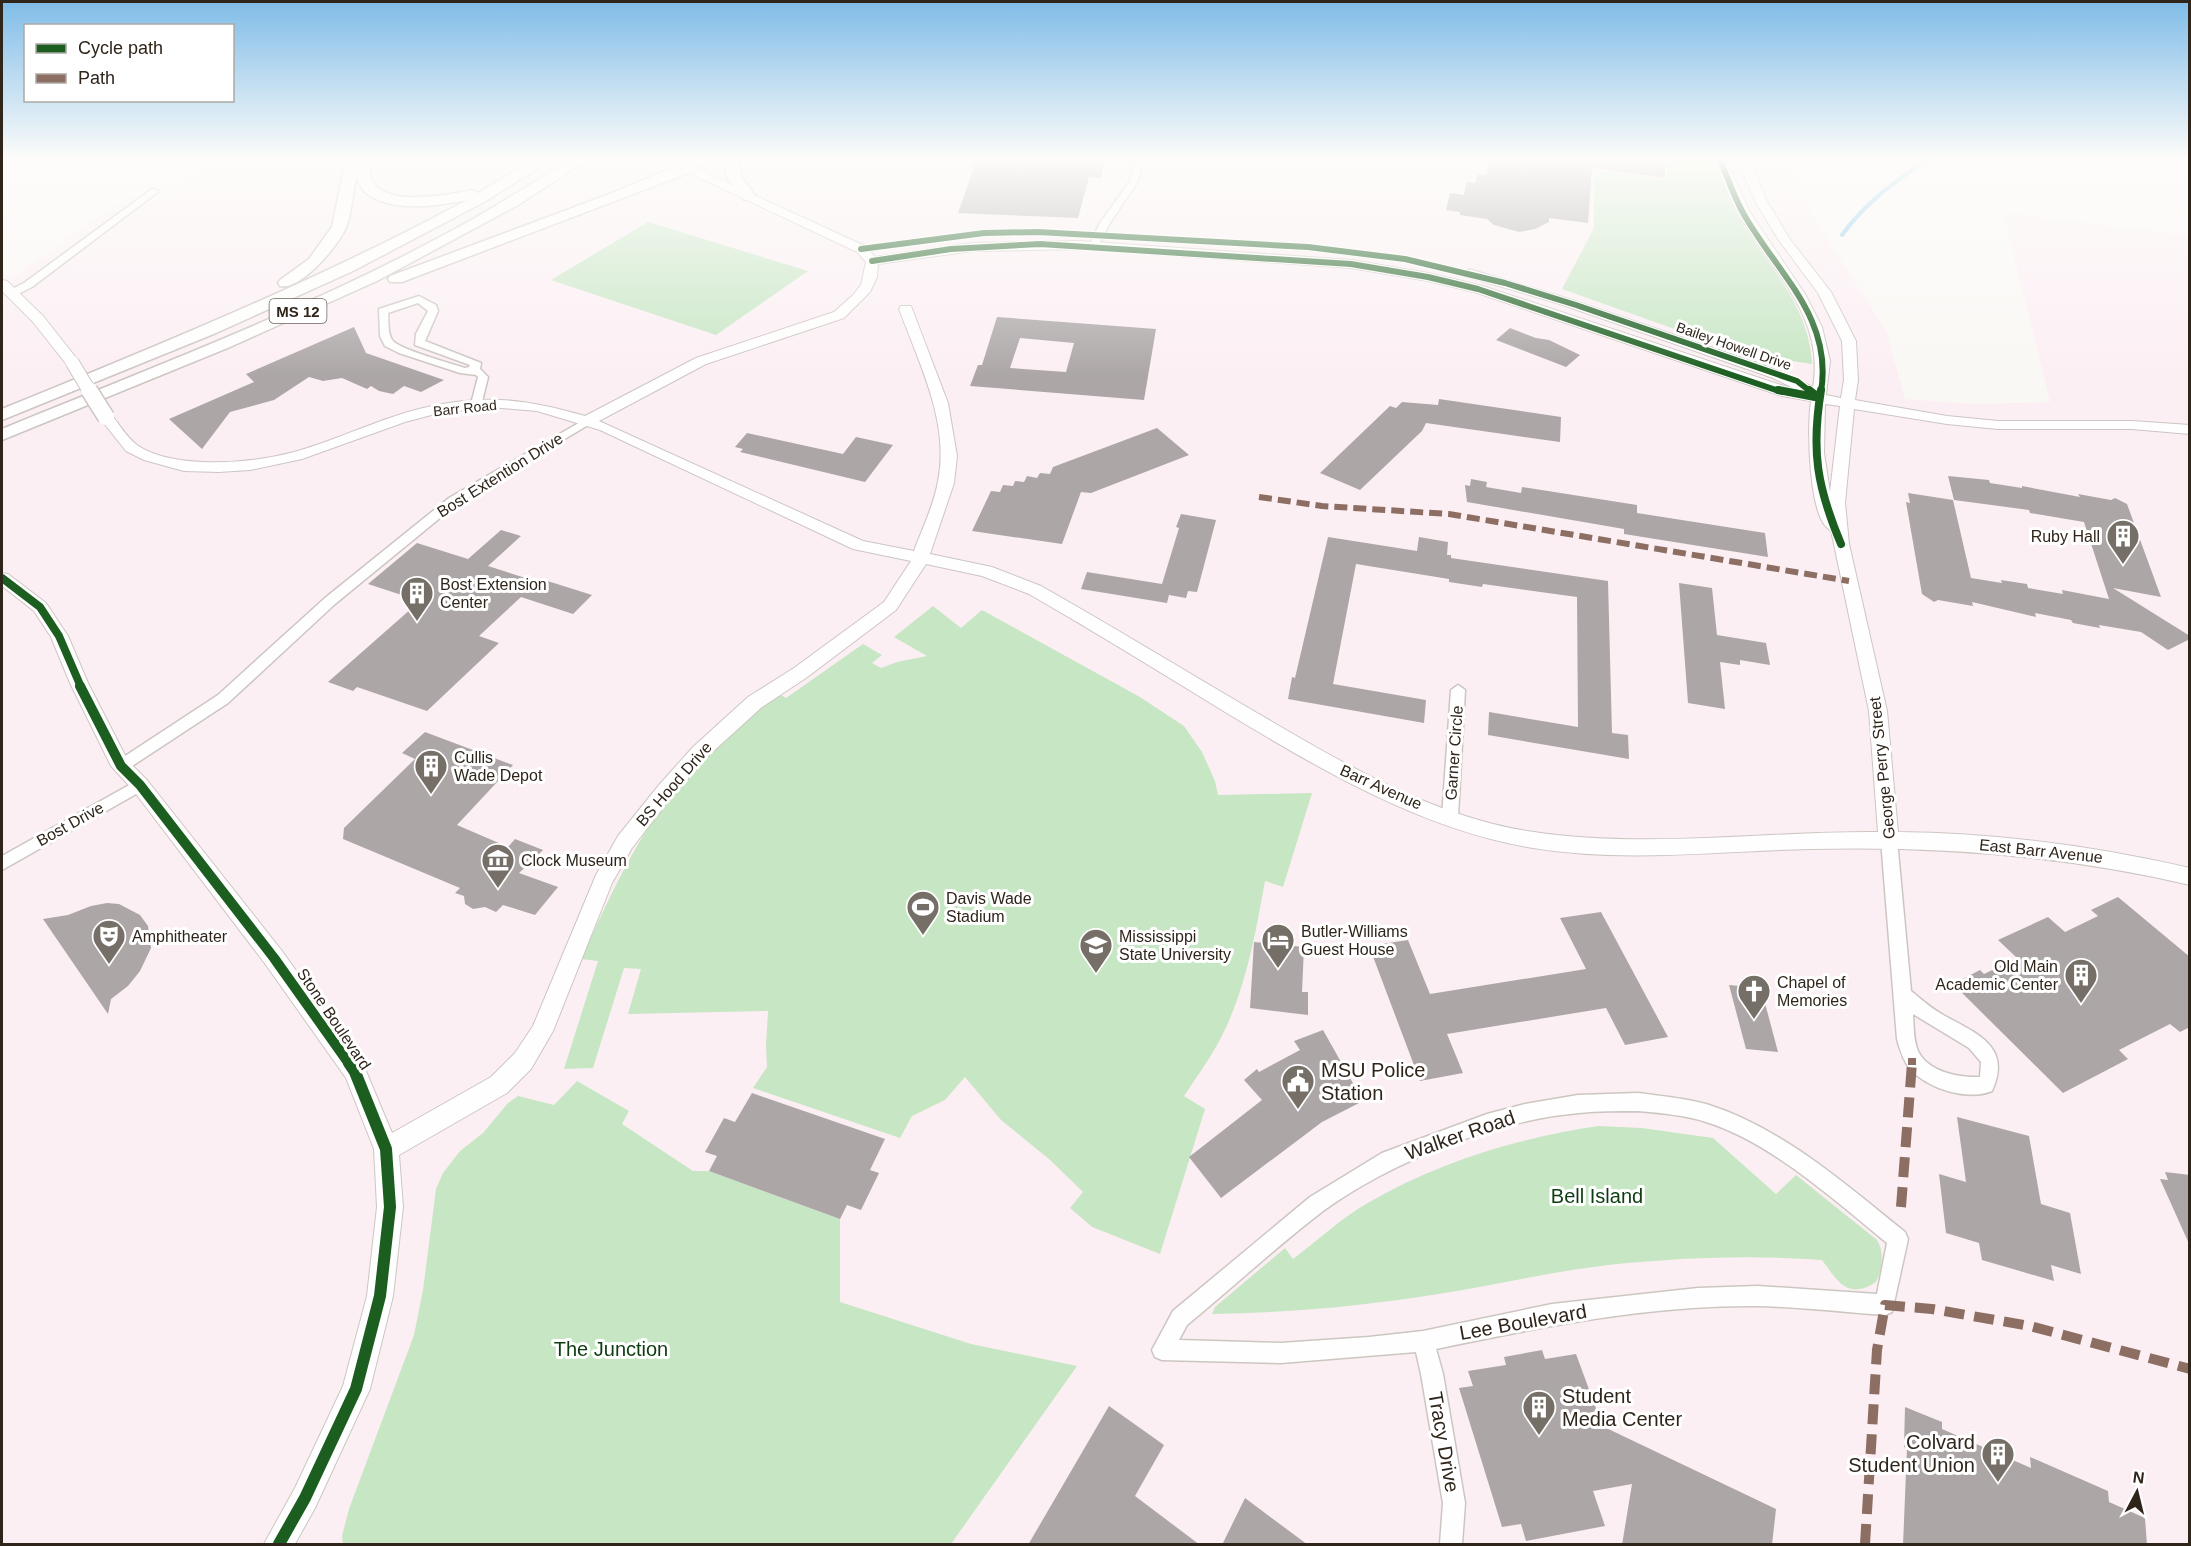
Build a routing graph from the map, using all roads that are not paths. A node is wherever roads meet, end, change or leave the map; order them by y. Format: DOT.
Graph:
graph roads {
  1 [pos="101,231"];
  2 [pos="336,231"];
  3 [pos="421,231"];
  4 [pos="458,231"];
  5 [pos="521,231"];
  6 [pos="823,231"];
  7 [pos="1103,231"];
  8 [pos="1755,231"];
  9 [pos="1780,231"];
  10 [pos="1097,240"];
  11 [pos="861,249"];
  12 [pos="872,261"];
  13 [pos="7,288"];
  14 [pos="906,309"];
  15 [pos="419,342"];
  16 [pos="225,343"];
  17 [pos="165,347"];
  18 [pos="403,351"];
  19 [pos="474,370"];
  20 [pos="1818,397"];
  21 [pos="477,404"];
  22 [pos="1849,404"];
  23 [pos="2,415"];
  24 [pos="589,420"];
  25 [pos="2190,430"];
  26 [pos="2,435"];
  27 [pos="1841,544"];
  28 [pos="920,559"];
  29 [pos="4,581"];
  30 [pos="1458,690"];
  31 [pos="121,766"];
  32 [pos="140,785"];
  33 [pos="1450,817"];
  34 [pos="1889,840"];
  35 [pos="2,864"];
  36 [pos="2190,877"];
  37 [pos="1904,996"];
  38 [pos="386,1149"];
  39 [pos="1898,1239"];
  40 [pos="1423,1341"];
  41 [pos="1162,1350"];
  42 [pos="279,1545"];
  43 [pos="1451,1545"];
  1 -- 13 [label="street"];
  2 -- 17 [label="main road"];
  3 -- 17 [label="main road, MS 12"];
  4 -- 16 [label="main road, MS 12"];
  5 -- 16 [label="main road"];
  6 -- 11 [label="street"];
  7 -- 10 [label="street"];
  8 -- 20 [label="street, George Perry Street"];
  9 -- 22 [label="street, George Perry Street"];
  10 -- 11 [label="street, Bailey Howell Drive"];
  10 -- 12 [label="street, Bailey Howell Drive"];
  10 -- 20 [label="street, Bailey Howell Drive"];
  11 -- 12 [label="street"];
  12 -- 24 [label="street, Bost Extention Drive"];
  13 -- 21 [label="street, Barr Road, bridge"];
  14 -- 28 [label="street, BS Hood Drive"];
  15 -- 18 [label="street"];
  15 -- 18 [label="street"];
  15 -- 19 [label="street"];
  16 -- 26 [label="main road, MS 12"];
  17 -- 23 [label="main road, MS 12"];
  18 -- 19 [label="street"];
  19 -- 21 [label="street"];
  20 -- 22 [label="street, Bailey Howell Drive"];
  20 -- 27 [label="street, George Perry Street"];
  21 -- 24 [label="street, Barr Road"];
  22 -- 25 [label="street"];
  22 -- 27 [label="street, George Perry Street"];
  24 -- 28 [label="street, Barr Road"];
  24 -- 31 [label="street, Bost Extention Drive"];
  27 -- 34 [label="street, George Perry Street"];
  28 -- 33 [label="street, Barr Avenue"];
  28 -- 38 [label="street, BS Hood Drive"];
  29 -- 31 [label="street, Stone Boulevard"];
  30 -- 33 [label="street, Garner Circle"];
  31 -- 32 [label="street, Stone Boulevard"];
  32 -- 35 [label="street, Bost Drive"];
  32 -- 38 [label="street, Stone Boulevard"];
  33 -- 34 [label="street, Barr Avenue"];
  34 -- 36 [label="street, East Barr Avenue"];
  34 -- 37 [label="street, George Perry Street"];
  37 -- 37 [label="street, George Perry Street"];
  38 -- 42 [label="street, Stone Boulevard"];
  39 -- 40 [label="street, Lee Boulevard"];
  39 -- 41 [label="street, Walker Road"];
  40 -- 41 [label="street, Lee Boulevard"];
  40 -- 43 [label="street, Tracy Drive"];
}
